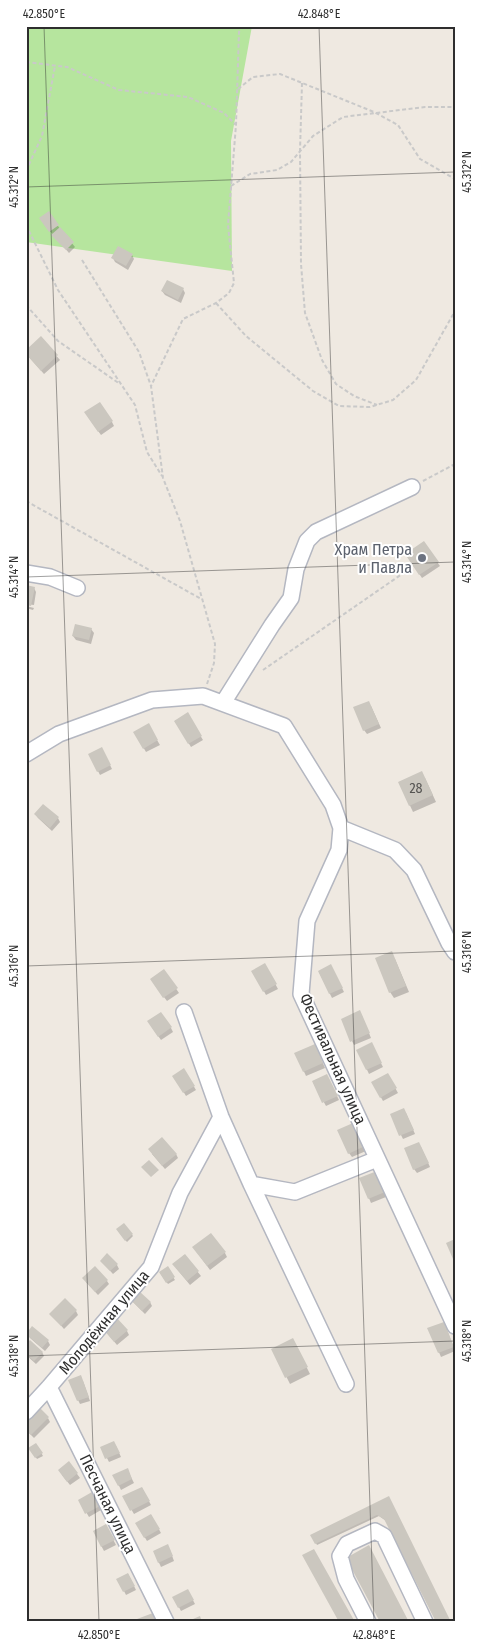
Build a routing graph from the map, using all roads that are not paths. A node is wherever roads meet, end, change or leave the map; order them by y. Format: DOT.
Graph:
graph roads {
  1 [pos="412,487"];
  2 [pos="26,573"];
  3 [pos="77,588"];
  4 [pos="223,703"];
  5 [pos="26,754"];
  6 [pos="341,828"];
  7 [pos="455,952"];
  8 [pos="184,1012"];
  9 [pos="221,1117"];
  10 [pos="377,1159"];
  11 [pos="251,1184"];
  12 [pos="455,1326"];
  13 [pos="346,1384"];
  14 [pos="49,1387"];
  15 [pos="26,1412"];
  16 [pos="166,1622"];
  17 [pos="368,1622"];
  18 [pos="425,1622"];
  1 -- 4 [label="street"];
  2 -- 3 [label="street"];
  4 -- 5 [label="street, Фестивальная улица"];
  4 -- 6 [label="street, Фестивальная улица"];
  6 -- 7 [label="street"];
  6 -- 10 [label="street, Фестивальная улица"];
  8 -- 9 [label="street"];
  9 -- 11 [label="street"];
  9 -- 14 [label="street, Молодёжная улица"];
  10 -- 11 [label="street"];
  10 -- 12 [label="street, Фестивальная улица"];
  11 -- 13 [label="street"];
  14 -- 15 [label="street, Молодёжная улица"];
  14 -- 16 [label="street, Песчаная улица"];
  17 -- 18 [label="street"];
}
